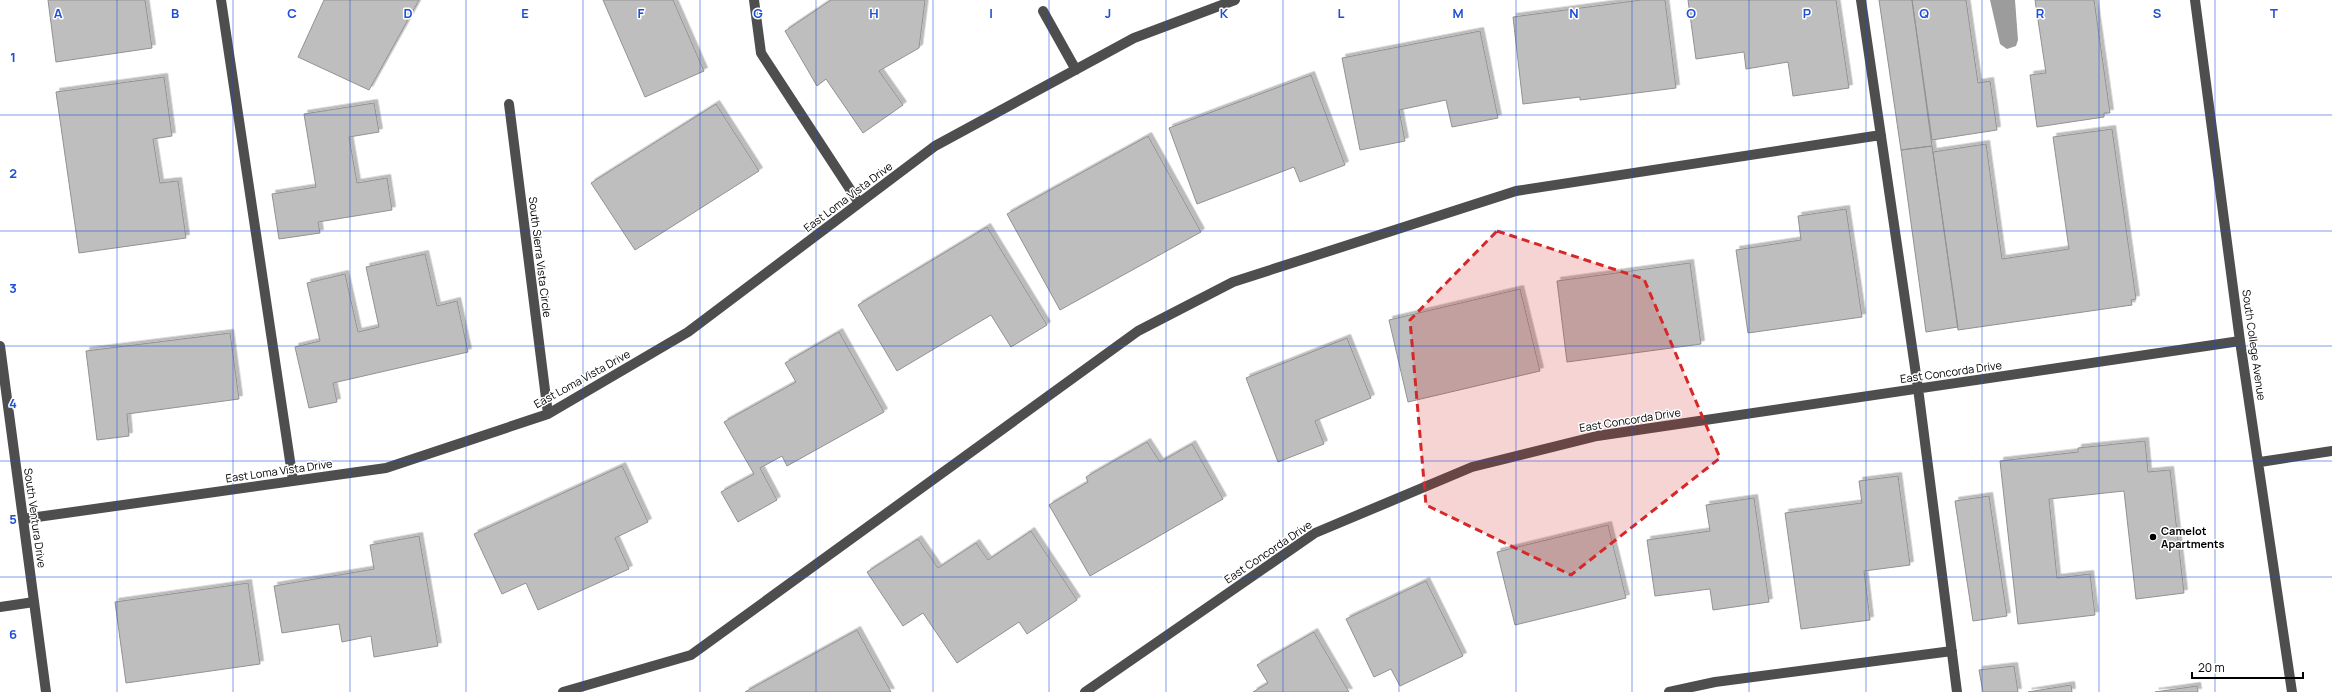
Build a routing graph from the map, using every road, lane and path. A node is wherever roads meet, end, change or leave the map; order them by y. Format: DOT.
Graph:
graph roads {
  1 [pos="221,0"];
  2 [pos="754,0"];
  3 [pos="1235,0"];
  4 [pos="1861,0"];
  5 [pos="2195,0"];
  6 [pos="1043,11"];
  7 [pos="1076,70"];
  8 [pos="509,104"];
  9 [pos="1881,135"];
  10 [pos="859,203"];
  11 [pos="2240,341"];
  12 [pos="0,346"];
  13 [pos="1,362"];
  14 [pos="1918,388"];
  15 [pos="548,414"];
  16 [pos="2332,451"];
  17 [pos="2260,462"];
  18 [pos="293,481"];
  19 [pos="23,519"];
  20 [pos="34,602"];
  21 [pos="0,607"];
  22 [pos="1952,651"];
  23 [pos="46,692"];
  24 [pos="563,692"];
  25 [pos="1085,692"];
  26 [pos="1669,692"];
  27 [pos="1957,692"];
  28 [pos="2292,692"];
  1 -- 18 [label="street"];
  2 -- 10 [label="street"];
  3 -- 7 [label="street, East Loma Vista Drive"];
  4 -- 9 [label="street"];
  5 -- 11 [label="street, South College Avenue"];
  6 -- 7 [label="street"];
  7 -- 10 [label="street, East Loma Vista Drive"];
  8 -- 15 [label="street, South Sierra Vista Circle"];
  9 -- 14 [label="street"];
  9 -- 24 [label="street"];
  10 -- 15 [label="street, East Loma Vista Drive"];
  11 -- 14 [label="street, East Concorda Drive"];
  11 -- 17 [label="street, South College Avenue"];
  12 -- 13 [label="street, South Ventura Drive"];
  13 -- 19 [label="street, South Ventura Drive"];
  14 -- 22 [label="street"];
  14 -- 25 [label="street, East Concorda Drive"];
  15 -- 18 [label="street, East Loma Vista Drive"];
  16 -- 17 [label="street"];
  17 -- 28 [label="street, South College Avenue"];
  18 -- 19 [label="street, East Loma Vista Drive"];
  19 -- 20 [label="street, South Ventura Drive"];
  20 -- 21 [label="street"];
  20 -- 23 [label="street, South Ventura Drive"];
  22 -- 26 [label="street"];
  22 -- 27 [label="street"];
}
